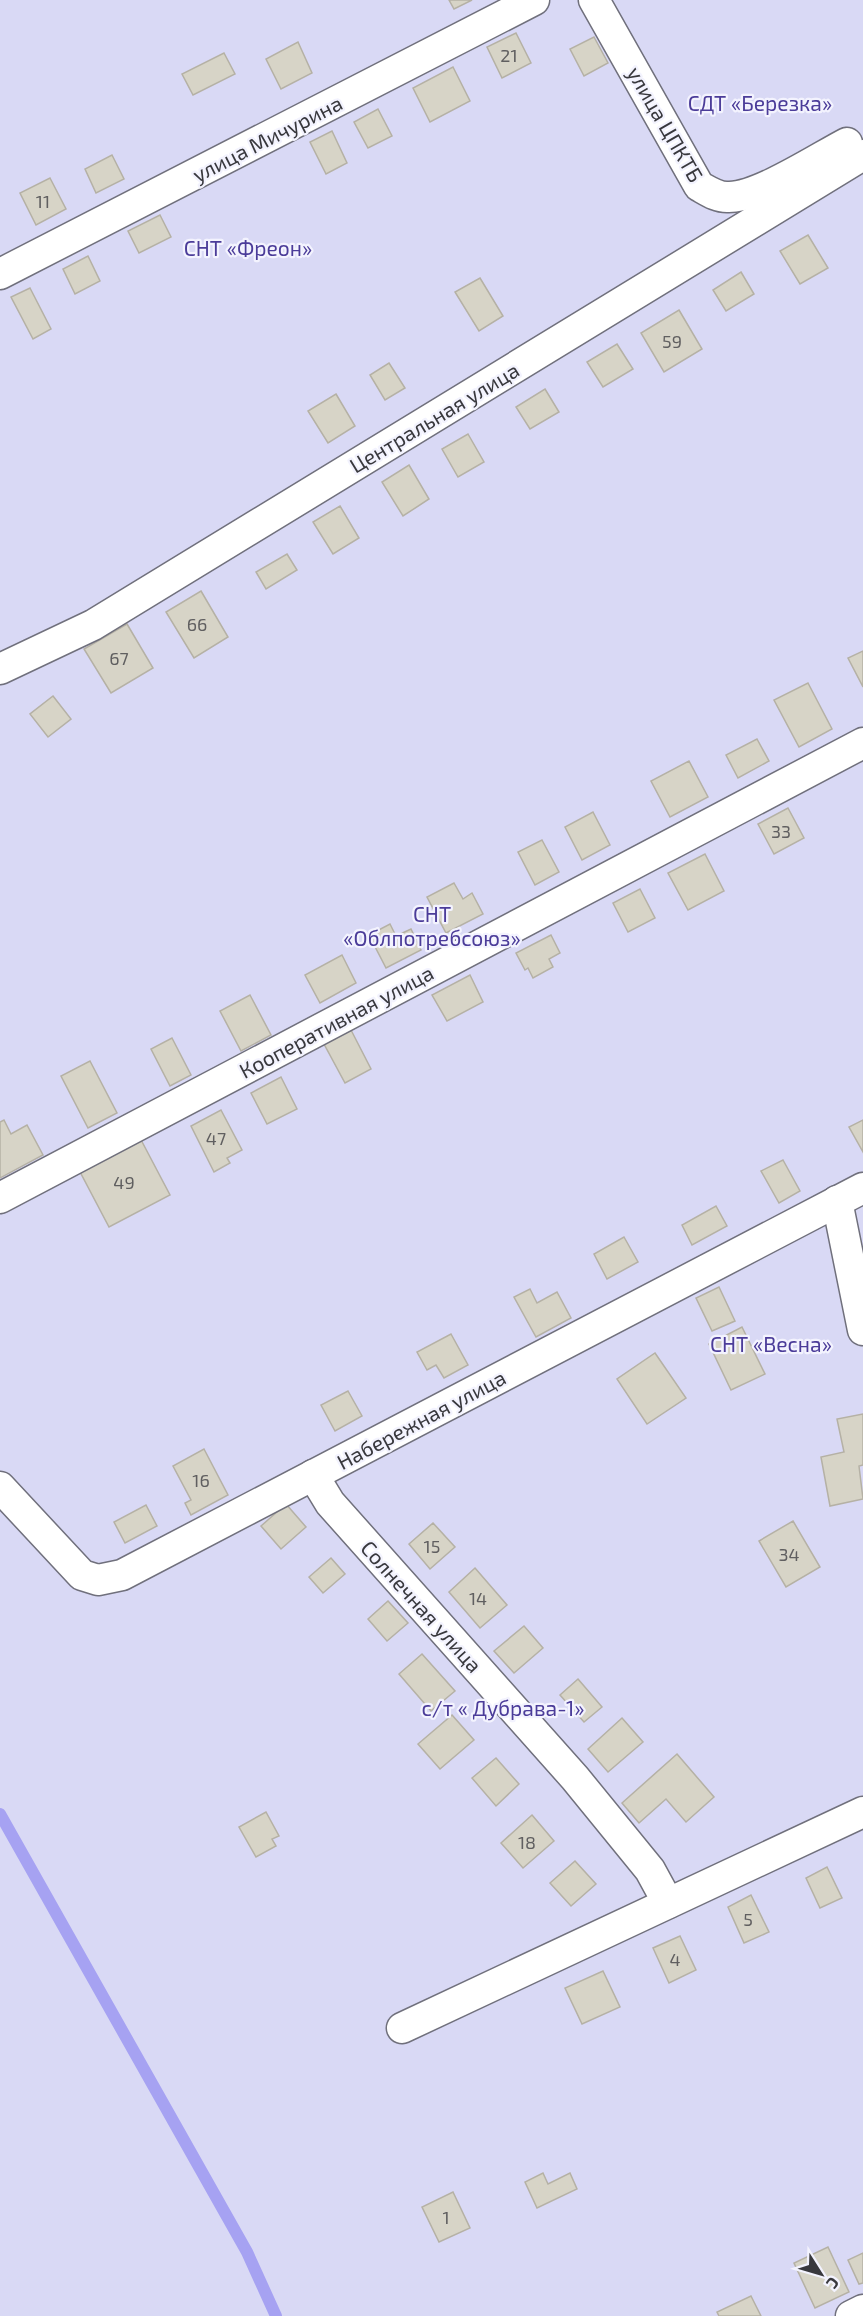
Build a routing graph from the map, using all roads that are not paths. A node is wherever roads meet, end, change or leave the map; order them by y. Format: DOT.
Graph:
graph roads {
  1 [pos="534,0"];
  2 [pos="594,0"];
  3 [pos="863,135"];
  4 [pos="863,155"];
  5 [pos="0,274"];
  6 [pos="0,669"];
  7 [pos="863,743"];
  8 [pos="863,1188"];
  9 [pos="0,1198"];
  10 [pos="837,1201"];
  11 [pos="863,1330"];
  12 [pos="313,1475"];
  13 [pos="0,1487"];
  14 [pos="863,1812"];
  15 [pos="668,1903"];
  16 [pos="402,2028"];
  17 [pos="863,2310"];
  18 [pos="850,2316"];
  1 -- 5 [label="street, улица Мичурина"];
  2 -- 3 [label="street, улица ЦПКТБ"];
  4 -- 6 [label="street, Центральная улица"];
  7 -- 9 [label="street, Кооперативная улица"];
  8 -- 10 [label="street, Набережная улица"];
  10 -- 11 [label="street"];
  10 -- 12 [label="street, Набережная улица"];
  12 -- 13 [label="street, Набережная улица"];
  12 -- 15 [label="street, Солнечная улица"];
  14 -- 15 [label="street"];
  15 -- 16 [label="street"];
  17 -- 18 [label="street"];
}
